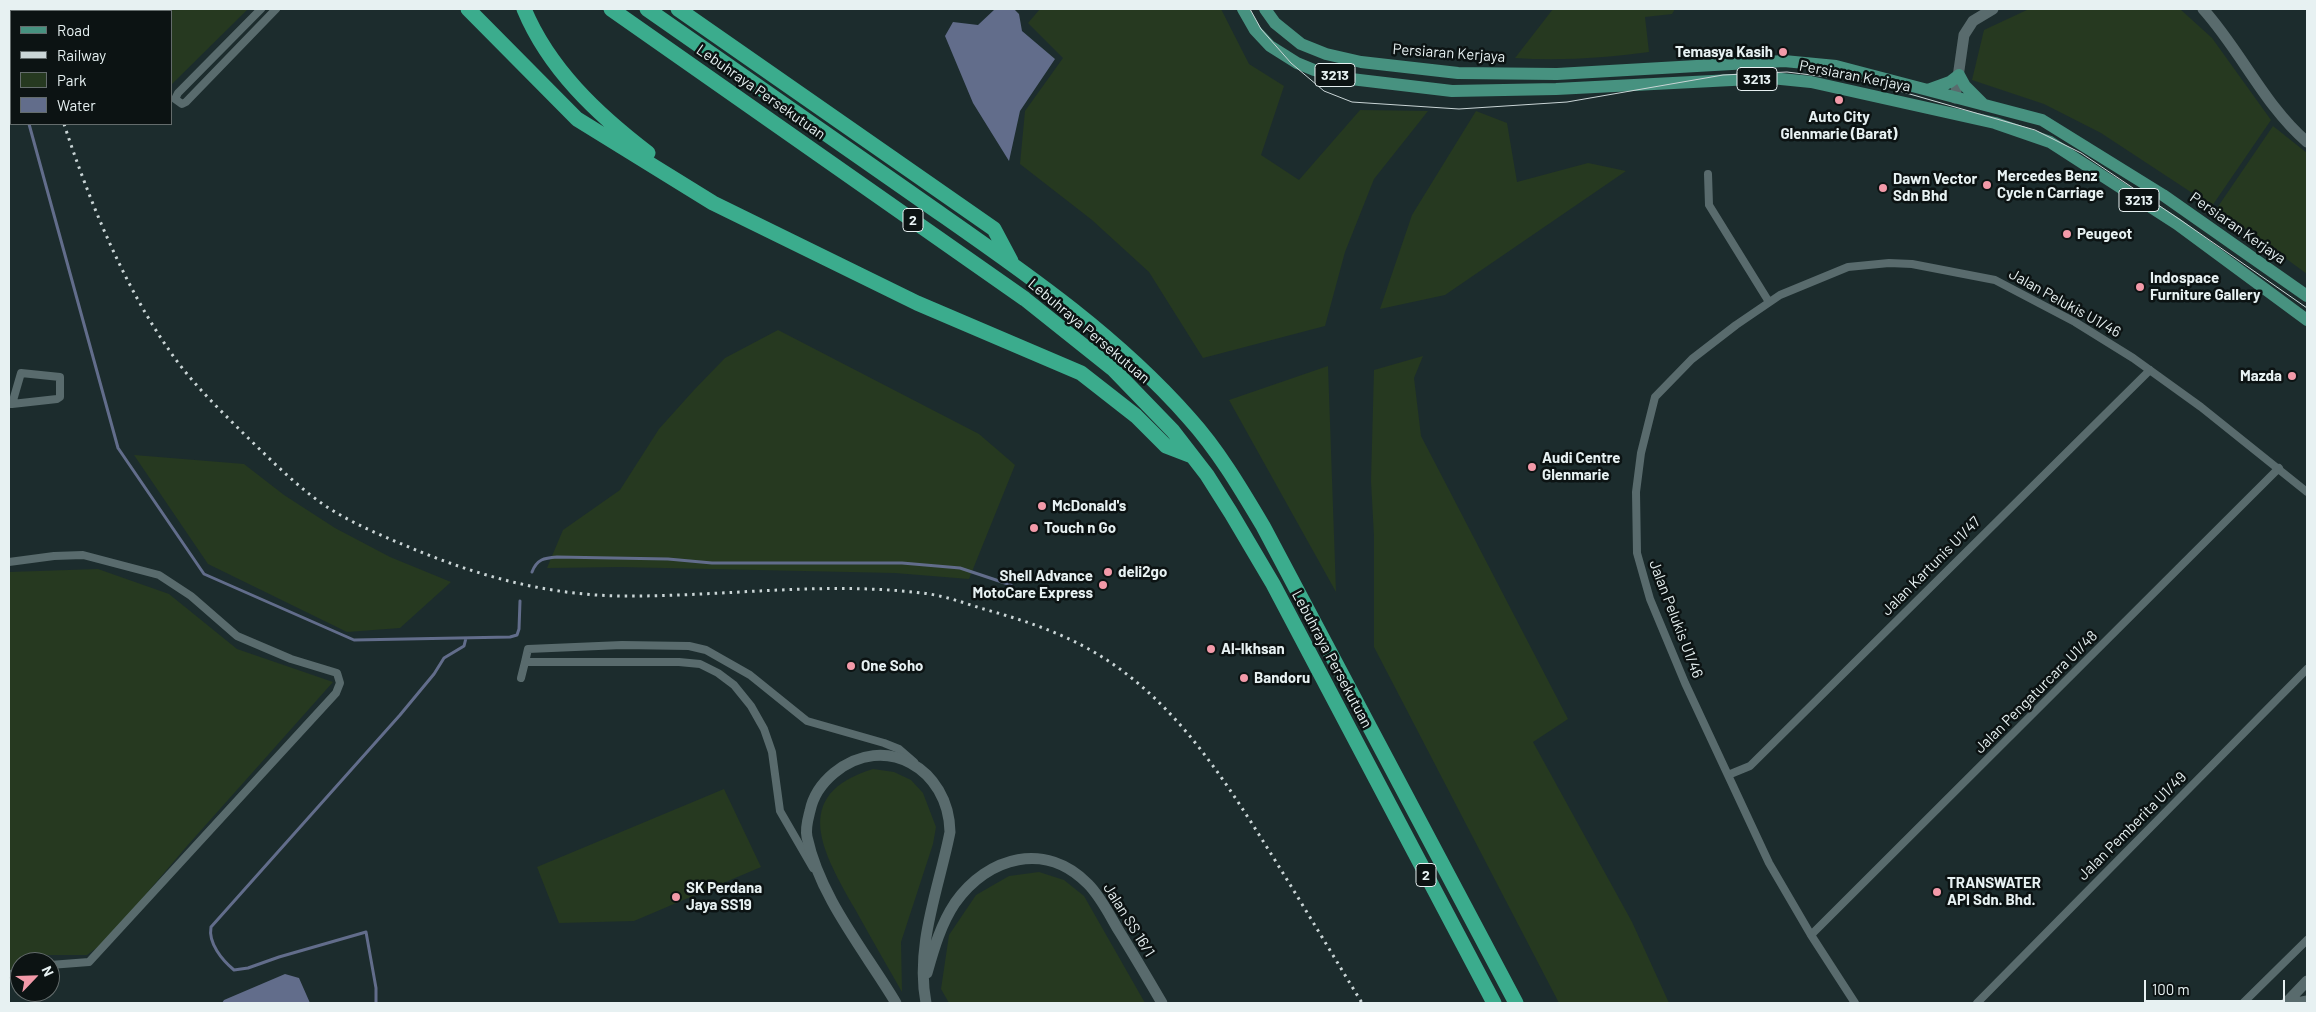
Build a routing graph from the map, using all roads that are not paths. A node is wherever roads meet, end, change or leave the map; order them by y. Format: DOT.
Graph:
graph roads {
  1 [pos="261,9"];
  2 [pos="276,9"];
  3 [pos="460,9"];
  4 [pos="468,9"];
  5 [pos="524,9"];
  6 [pos="611,9"];
  7 [pos="647,9"];
  8 [pos="678,9"];
  9 [pos="1243,9"];
  10 [pos="1265,9"];
  11 [pos="1993,9"];
  12 [pos="2203,9"];
  13 [pos="1959,75"];
  14 [pos="1928,90"];
  15 [pos="1956,98"];
  16 [pos="1984,105"];
  17 [pos="606,137"];
  18 [pos="2307,142"];
  19 [pos="1708,174"];
  20 [pos="712,203"];
  21 [pos="1012,264"];
  22 [pos="2307,296"];
  23 [pos="1769,302"];
  24 [pos="2307,320"];
  25 [pos="2150,370"];
  26 [pos="11,404"];
  27 [pos="1193,457"];
  28 [pos="2279,468"];
  29 [pos="2307,492"];
  30 [pos="9,562"];
  31 [pos="622,645"];
  32 [pos="525,662"];
  33 [pos="622,662"];
  34 [pos="2307,669"];
  35 [pos="521,678"];
  36 [pos="921,770"];
  37 [pos="1728,775"];
  38 [pos="833,902"];
  39 [pos="1811,935"];
  40 [pos="2307,940"];
  41 [pos="60,964"];
  42 [pos="2307,981"];
  43 [pos="886,986"];
  44 [pos="923,986"];
  45 [pos="2307,1002"];
  46 [pos="885,1003"];
  47 [pos="896,1003"];
  48 [pos="926,1003"];
  49 [pos="1162,1003"];
  50 [pos="1494,1003"];
  51 [pos="1516,1003"];
  52 [pos="1855,1003"];
  53 [pos="1977,1003"];
  54 [pos="2243,1003"];
  55 [pos="2286,1003"];
  56 [pos="2297,1003"];
  1 -- 2 [label="street"];
  3 -- 17 [label="street"];
  4 -- 17 [label="highway"];
  5 -- 20 [label="highway"];
  6 -- 27 [label="highway, Lebuhraya Persekutuan / 2"];
  7 -- 21 [label="highway, Lebuhraya Persekutuan / 2"];
  8 -- 21 [label="highway"];
  9 -- 24 [label="main road, Persiaran Kerjaya / 3213"];
  10 -- 14 [label="main road, Persiaran Kerjaya / 3213"];
  11 -- 13 [label="street"];
  12 -- 18 [label="street"];
  13 -- 14 [label="main road"];
  13 -- 15 [label="street"];
  13 -- 16 [label="main road"];
  14 -- 15 [label="main road, Persiaran Kerjaya / 3213"];
  15 -- 16 [label="main road, Persiaran Kerjaya / 3213"];
  16 -- 22 [label="main road, Persiaran Kerjaya / 3213"];
  17 -- 20 [label="highway"];
  19 -- 23 [label="street"];
  20 -- 27 [label="highway"];
  21 -- 51 [label="highway, Lebuhraya Persekutuan / 2"];
  23 -- 25 [label="street, Jalan Pelukis U1/46"];
  23 -- 37 [label="street, Jalan Pelukis U1/46"];
  25 -- 28 [label="street, Jalan Pelukis U1/46"];
  25 -- 37 [label="street, Jalan Kartunis U1/47"];
  26 -- 26 [label="street"];
  27 -- 50 [label="highway, Lebuhraya Persekutuan / 2"];
  28 -- 29 [label="street, Jalan Pelukis U1/46"];
  28 -- 39 [label="street, Jalan Pengaturcara U1/48"];
  30 -- 41 [label="street"];
  31 -- 32 [label="street"];
  31 -- 33 [label="street"];
  31 -- 36 [label="street"];
  32 -- 33 [label="street"];
  32 -- 35 [label="street"];
  33 -- 38 [label="street"];
  34 -- 53 [label="street, Jalan Pemberita U1/49"];
  36 -- 38 [label="street"];
  36 -- 44 [label="street"];
  37 -- 39 [label="street, Jalan Pelukis U1/46"];
  38 -- 43 [label="street"];
  39 -- 52 [label="street, Jalan Pelukis U1/46"];
  40 -- 54 [label="street"];
  42 -- 55 [label="street"];
  43 -- 46 [label="street"];
  43 -- 47 [label="street"];
  44 -- 48 [label="street"];
  44 -- 49 [label="street, Jalan SS 16/1"];
  45 -- 56 [label="street"];
}
